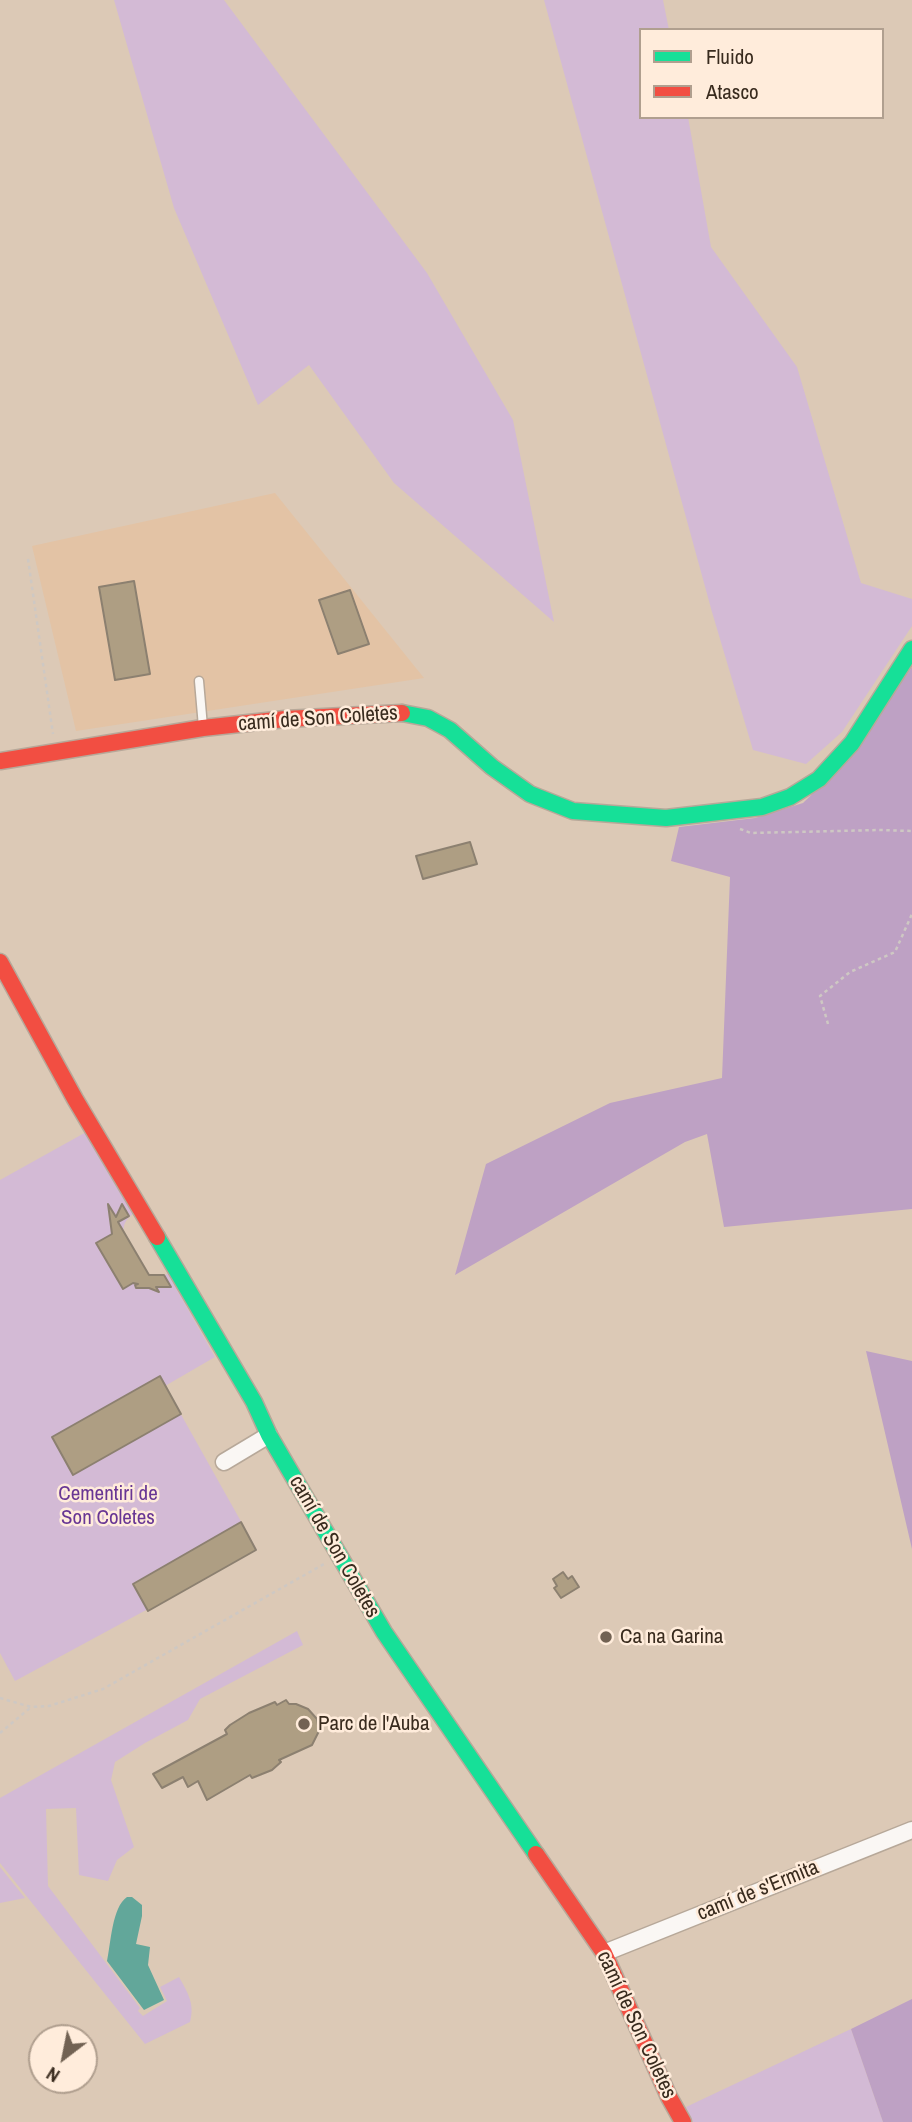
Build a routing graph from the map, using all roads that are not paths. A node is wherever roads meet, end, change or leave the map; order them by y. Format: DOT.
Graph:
graph roads {
  1 [pos="912,649"];
  2 [pos="199,681"];
  3 [pos="203,728"];
  4 [pos="0,761"];
  5 [pos="0,962"];
  6 [pos="269,1435"];
  7 [pos="224,1462"];
  8 [pos="912,1830"];
  9 [pos="604,1953"];
  10 [pos="683,2122"];
  1 -- 3 [label="street, camí de Son Coletes"];
  2 -- 3 [label="lane"];
  3 -- 4 [label="street, camí de Son Coletes"];
  5 -- 6 [label="street, camí de Son Coletes"];
  6 -- 7 [label="street"];
  6 -- 9 [label="street, camí de Son Coletes"];
  8 -- 9 [label="street, camí de s'Ermita"];
  9 -- 10 [label="street, camí de Son Coletes"];
}
